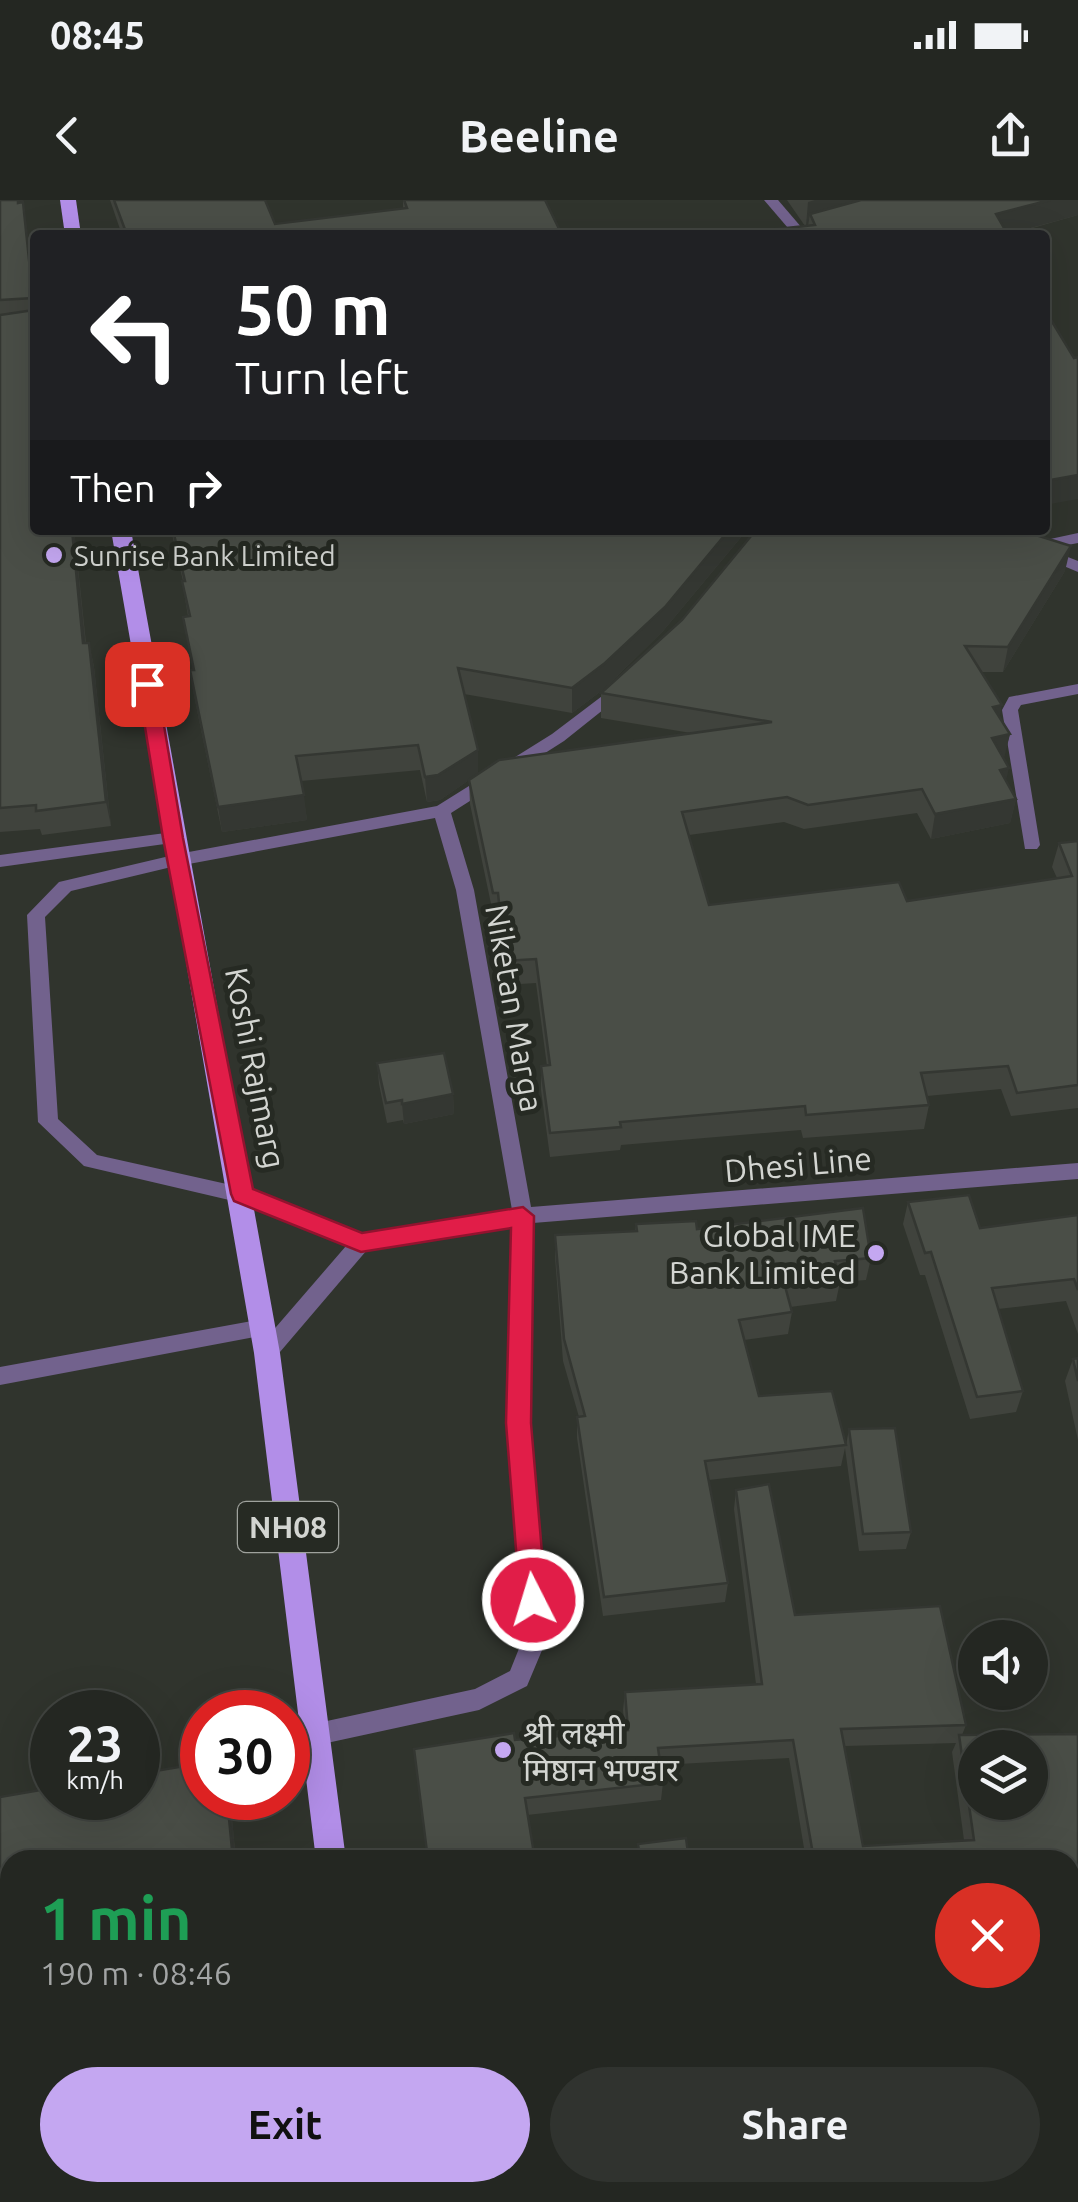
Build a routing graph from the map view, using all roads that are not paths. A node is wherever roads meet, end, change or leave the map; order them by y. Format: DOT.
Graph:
graph roads {
  1 [pos="68,200"];
  2 [pos="772,200"];
  3 [pos="72,230"];
  4 [pos="798,230"];
  5 [pos="123,535"];
  6 [pos="1078,538"];
  7 [pos="1078,567"];
  8 [pos="640,667"];
  9 [pos="1078,690"];
  10 [pos="442,811"];
  11 [pos="1031,845"];
  12 [pos="175,849"];
  13 [pos="0,860"];
  14 [pos="1078,1171"];
  15 [pos="242,1194"];
  16 [pos="523,1216"];
  17 [pos="361,1243"];
  18 [pos="265,1340"];
  19 [pos="0,1376"];
  20 [pos="313,1735"];
  21 [pos="330,1850"];
  1 -- 3 [label="main road"];
  2 -- 4 [label="street"];
  5 -- 12 [label="main road, Koshi Rajmarg / NH08"];
  6 -- 7 [label="street"];
  8 -- 10 [label="street"];
  9 -- 11 [label="street"];
  10 -- 12 [label="street"];
  10 -- 16 [label="street, Niketan Marga"];
  12 -- 13 [label="street"];
  12 -- 15 [label="main road, Koshi Rajmarg / NH08"];
  12 -- 15 [label="street"];
  14 -- 16 [label="street, Dhesi Line"];
  15 -- 17 [label="street"];
  15 -- 18 [label="main road, Koshi Rajmarg / NH08"];
  16 -- 17 [label="street, Dhesi Line"];
  16 -- 20 [label="street, Niketan Marga"];
  17 -- 18 [label="street"];
  18 -- 19 [label="street"];
  18 -- 20 [label="main road, Koshi Rajmarg / NH08"];
  20 -- 21 [label="main road, Koshi Rajmarg / NH08"];
}
